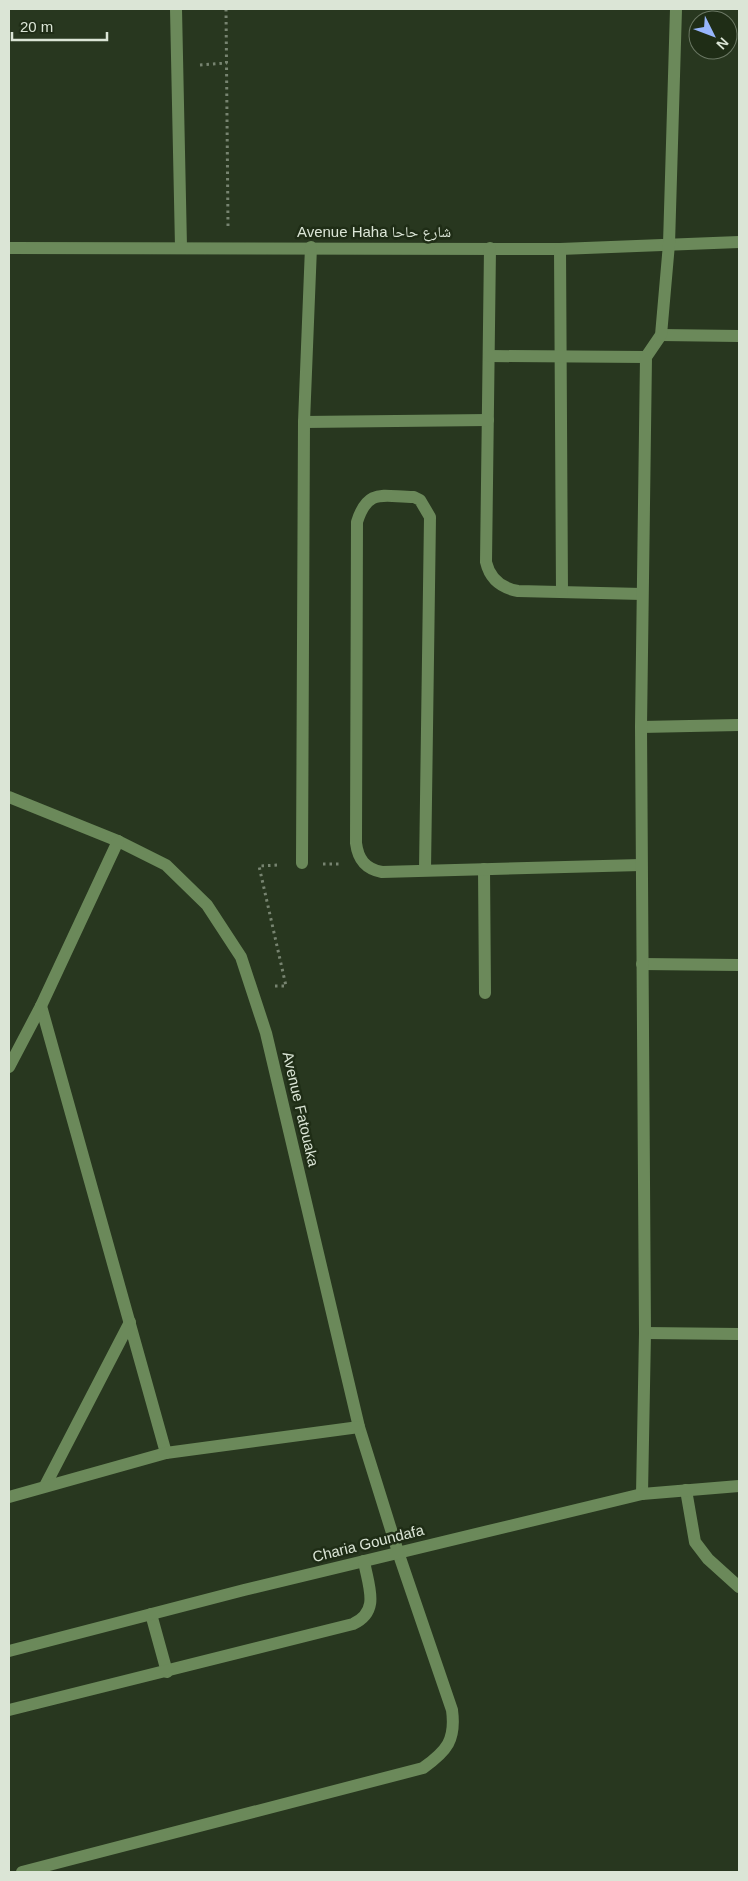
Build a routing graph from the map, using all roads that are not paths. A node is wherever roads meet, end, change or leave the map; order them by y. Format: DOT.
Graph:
graph roads {
  1 [pos="176,9"];
  2 [pos="676,9"];
  3 [pos="739,242"];
  4 [pos="669,244"];
  5 [pos="181,247"];
  6 [pos="311,247"];
  7 [pos="9,248"];
  8 [pos="490,248"];
  9 [pos="560,249"];
  10 [pos="661,336"];
  11 [pos="739,336"];
  12 [pos="489,356"];
  13 [pos="562,356"];
  14 [pos="646,356"];
  15 [pos="488,420"];
  16 [pos="304,422"];
  17 [pos="562,592"];
  18 [pos="642,594"];
  19 [pos="739,725"];
  20 [pos="641,727"];
  21 [pos="9,797"];
  22 [pos="118,841"];
  23 [pos="302,863"];
  24 [pos="641,865"];
  25 [pos="484,869"];
  26 [pos="425,870"];
  27 [pos="642,964"];
  28 [pos="739,965"];
  29 [pos="485,993"];
  30 [pos="41,1006"];
  31 [pos="9,1067"];
  32 [pos="130,1322"];
  33 [pos="645,1333"];
  34 [pos="739,1334"];
  35 [pos="359,1427"];
  36 [pos="166,1453"];
  37 [pos="45,1486"];
  38 [pos="739,1486"];
  39 [pos="686,1490"];
  40 [pos="642,1494"];
  41 [pos="9,1497"];
  42 [pos="398,1552"];
  43 [pos="364,1561"];
  44 [pos="739,1587"];
  45 [pos="151,1614"];
  46 [pos="9,1651"];
  47 [pos="167,1672"];
  48 [pos="9,1710"];
  49 [pos="22,1872"];
  1 -- 5 [label="street"];
  2 -- 4 [label="street"];
  3 -- 4 [label="street, Avenue Haha شارع حاحا"];
  4 -- 9 [label="street, Avenue Haha شارع حاحا"];
  4 -- 10 [label="street"];
  5 -- 6 [label="street, Avenue Haha شارع حاحا"];
  5 -- 7 [label="street, Avenue Haha شارع حاحا"];
  6 -- 8 [label="street, Avenue Haha شارع حاحا"];
  6 -- 16 [label="street"];
  8 -- 9 [label="street, Avenue Haha شارع حاحا"];
  8 -- 12 [label="street"];
  9 -- 13 [label="street"];
  10 -- 11 [label="street"];
  10 -- 14 [label="street"];
  12 -- 13 [label="street"];
  12 -- 15 [label="street"];
  13 -- 14 [label="street"];
  13 -- 17 [label="street"];
  14 -- 18 [label="street"];
  15 -- 16 [label="street"];
  15 -- 17 [label="street"];
  16 -- 23 [label="street"];
  17 -- 18 [label="street"];
  18 -- 20 [label="street"];
  19 -- 20 [label="street"];
  20 -- 24 [label="street"];
  21 -- 22 [label="street, Avenue Fatouaka"];
  22 -- 30 [label="street"];
  22 -- 35 [label="street, Avenue Fatouaka"];
  24 -- 25 [label="street"];
  24 -- 27 [label="street"];
  25 -- 26 [label="street"];
  25 -- 29 [label="street"];
  26 -- 26 [label="street"];
  27 -- 28 [label="street"];
  27 -- 33 [label="street"];
  30 -- 31 [label="street"];
  30 -- 32 [label="street"];
  32 -- 36 [label="street"];
  32 -- 37 [label="street"];
  33 -- 34 [label="street"];
  33 -- 40 [label="street"];
  35 -- 36 [label="street"];
  35 -- 42 [label="street, Avenue Fatouaka"];
  36 -- 37 [label="street"];
  37 -- 41 [label="street"];
  38 -- 39 [label="street, Charia Goundafa"];
  39 -- 40 [label="street, Charia Goundafa"];
  39 -- 44 [label="street"];
  40 -- 42 [label="street, Charia Goundafa"];
  42 -- 43 [label="street, Charia Goundafa"];
  42 -- 49 [label="street, Avenue Fatouaka"];
  43 -- 45 [label="street, Charia Goundafa"];
  43 -- 47 [label="street"];
  45 -- 46 [label="street, Charia Goundafa"];
  45 -- 47 [label="street"];
  47 -- 48 [label="street"];
}
